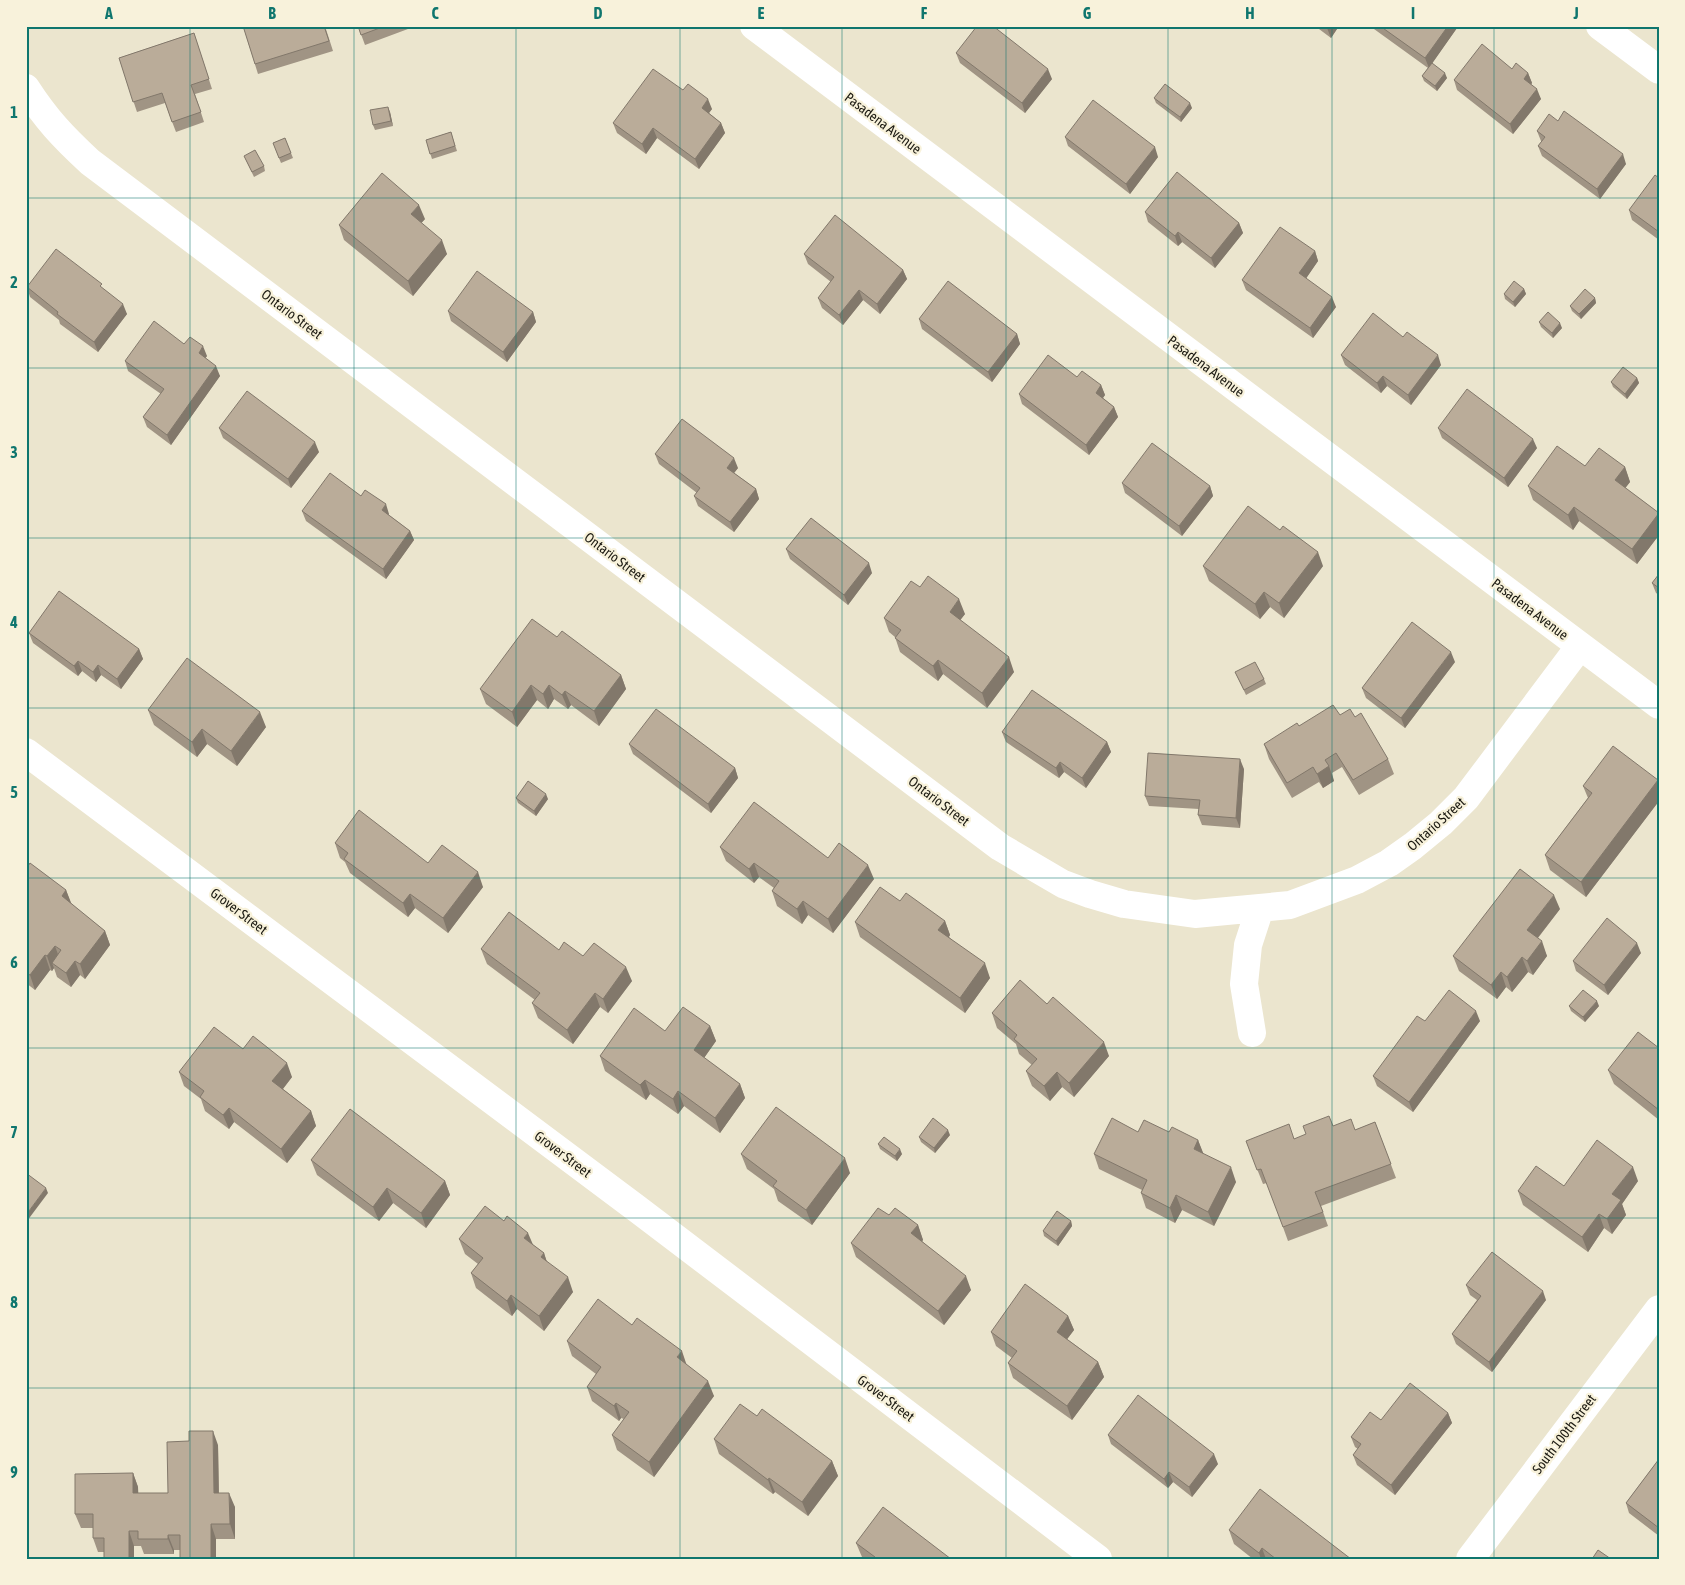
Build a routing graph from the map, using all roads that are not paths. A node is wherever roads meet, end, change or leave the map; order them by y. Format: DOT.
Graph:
graph roads {
  1 [pos="754,26"];
  2 [pos="1600,26"];
  3 [pos="1659,70"];
  4 [pos="26,88"];
  5 [pos="1580,646"];
  6 [pos="1659,705"];
  7 [pos="26,752"];
  8 [pos="1260,908"];
  9 [pos="1252,1033"];
  10 [pos="1659,1309"];
  11 [pos="1098,1559"];
  12 [pos="1470,1559"];
  1 -- 5 [label="street, Pasadena Avenue"];
  2 -- 3 [label="street"];
  4 -- 8 [label="street, Ontario Street"];
  5 -- 6 [label="street, Pasadena Avenue"];
  5 -- 8 [label="street, Ontario Street"];
  7 -- 11 [label="street, Grover Street"];
  8 -- 9 [label="street"];
  10 -- 12 [label="street, South 100th Street"];
}
